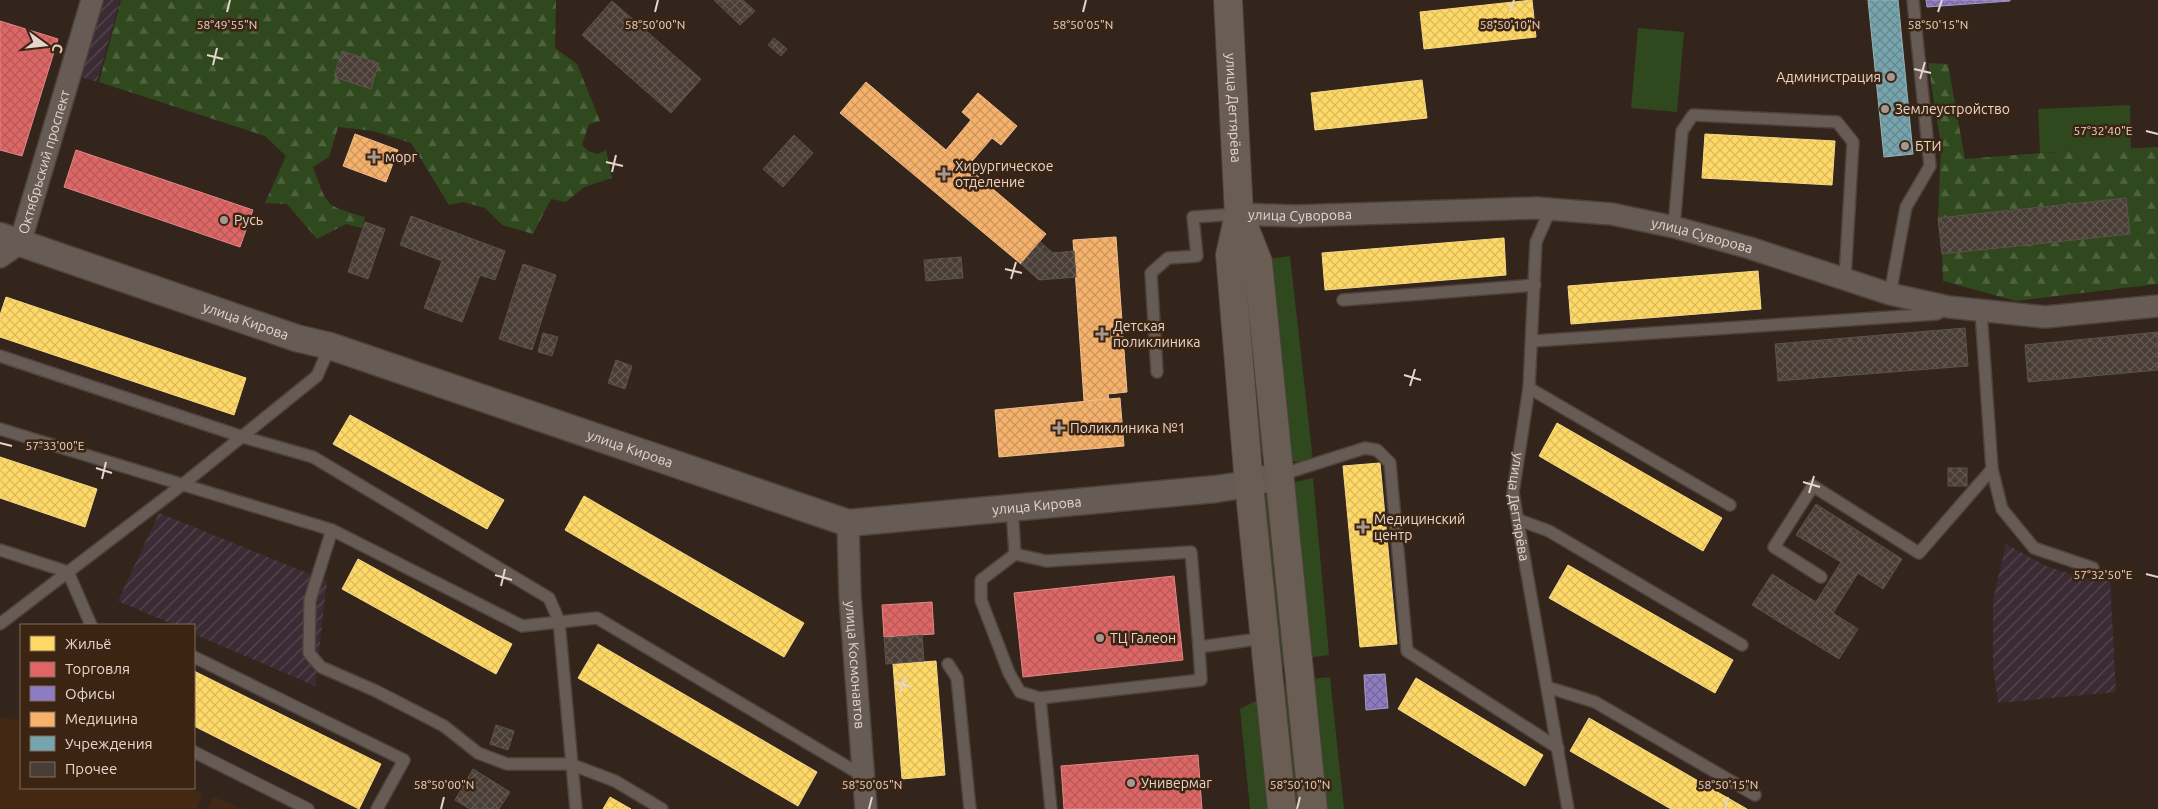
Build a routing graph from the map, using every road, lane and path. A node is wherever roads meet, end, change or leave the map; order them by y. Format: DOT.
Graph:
graph roads {
  1 [pos="92,0"];
  2 [pos="1228,0"];
  3 [pos="1913,0"];
  4 [pos="1557,210"];
  5 [pos="1239,214"];
  6 [pos="1674,227"];
  7 [pos="6,245"];
  8 [pos="1846,278"];
  9 [pos="1535,285"];
  10 [pos="1890,294"];
  11 [pos="1343,300"];
  12 [pos="2158,306"];
  13 [pos="1949,307"];
  14 [pos="1981,312"];
  15 [pos="1533,342"];
  16 [pos="330,346"];
  17 [pos="0,356"];
  18 [pos="1157,372"];
  19 [pos="1529,388"];
  20 [pos="0,429"];
  21 [pos="243,437"];
  22 [pos="1992,469"];
  23 [pos="1280,474"];
  24 [pos="1249,484"];
  25 [pos="182,485"];
  26 [pos="1730,505"];
  27 [pos="1012,508"];
  28 [pos="1519,520"];
  29 [pos="848,523"];
  30 [pos="332,530"];
  31 [pos="0,550"];
  32 [pos="1015,554"];
  33 [pos="2093,568"];
  34 [pos="68,572"];
  35 [pos="1821,577"];
  36 [pos="559,621"];
  37 [pos="0,624"];
  38 [pos="91,624"];
  39 [pos="1265,638"];
  40 [pos="1742,645"];
  41 [pos="1200,647"];
  42 [pos="195,657"];
  43 [pos="948,664"];
  44 [pos="1547,686"];
  45 [pos="1040,698"];
  46 [pos="1558,748"];
  47 [pos="195,752"];
  48 [pos="570,764"];
  49 [pos="863,776"];
  50 [pos="1755,795"];
  51 [pos="308,809"];
  52 [pos="377,809"];
  53 [pos="576,809"];
  54 [pos="662,809"];
  55 [pos="866,809"];
  56 [pos="970,809"];
  57 [pos="1051,809"];
  58 [pos="1282,809"];
  59 [pos="1313,809"];
  60 [pos="1568,809"];
  1 -- 7 [label="street, Октябрьский проспект"];
  2 -- 5 [label="main road, улица Дегтярёва"];
  3 -- 10 [label="lane"];
  4 -- 5 [label="street, улица Суворова"];
  4 -- 6 [label="street, улица Суворова"];
  4 -- 9 [label="lane, улица Дегтярёва"];
  5 -- 18 [label="lane"];
  5 -- 23 [label="main road, улица Дегтярёва"];
  5 -- 24 [label="main road, улица Дегтярёва"];
  6 -- 8 [label="street, улица Суворова"];
  6 -- 8 [label="lane"];
  7 -- 16 [label="street, улица Кирова"];
  8 -- 10 [label="street, улица Суворова"];
  9 -- 11 [label="lane"];
  9 -- 15 [label="lane, улица Дегтярёва"];
  10 -- 13 [label="street, улица Суворова"];
  12 -- 14 [label="street, улица Суворова"];
  13 -- 14 [label="street, улица Суворова"];
  13 -- 15 [label="lane"];
  14 -- 22 [label="lane"];
  15 -- 19 [label="lane, улица Дегтярёва"];
  16 -- 21 [label="lane"];
  16 -- 29 [label="street, улица Кирова"];
  17 -- 21 [label="lane"];
  19 -- 26 [label="lane"];
  19 -- 28 [label="lane, улица Дегтярёва"];
  20 -- 25 [label="lane"];
  21 -- 25 [label="lane"];
  21 -- 36 [label="lane"];
  22 -- 33 [label="lane"];
  22 -- 35 [label="lane"];
  23 -- 24 [label="street, улица Кирова"];
  23 -- 46 [label="lane"];
  23 -- 59 [label="main road, улица Дегтярёва"];
  24 -- 27 [label="street, улица Кирова"];
  24 -- 39 [label="main road, улица Дегтярёва"];
  25 -- 30 [label="lane"];
  25 -- 34 [label="lane"];
  27 -- 29 [label="street, улица Кирова"];
  27 -- 32 [label="lane"];
  28 -- 40 [label="lane"];
  28 -- 44 [label="lane, улица Дегтярёва"];
  29 -- 49 [label="street, улица Космонавтов"];
  30 -- 36 [label="lane"];
  30 -- 48 [label="lane"];
  31 -- 34 [label="lane"];
  32 -- 41 [label="lane"];
  32 -- 45 [label="lane"];
  34 -- 37 [label="lane"];
  34 -- 38 [label="lane"];
  36 -- 48 [label="lane"];
  36 -- 49 [label="lane"];
  39 -- 41 [label="lane"];
  39 -- 58 [label="main road, улица Дегтярёва"];
  41 -- 45 [label="lane"];
  42 -- 52 [label="lane"];
  43 -- 56 [label="lane"];
  44 -- 46 [label="lane, улица Дегтярёва"];
  44 -- 50 [label="lane"];
  45 -- 57 [label="lane"];
  46 -- 60 [label="lane, улица Дегтярёва"];
  47 -- 51 [label="lane"];
  48 -- 53 [label="lane"];
  48 -- 54 [label="lane"];
  49 -- 55 [label="street, улица Космонавтов"];
}
